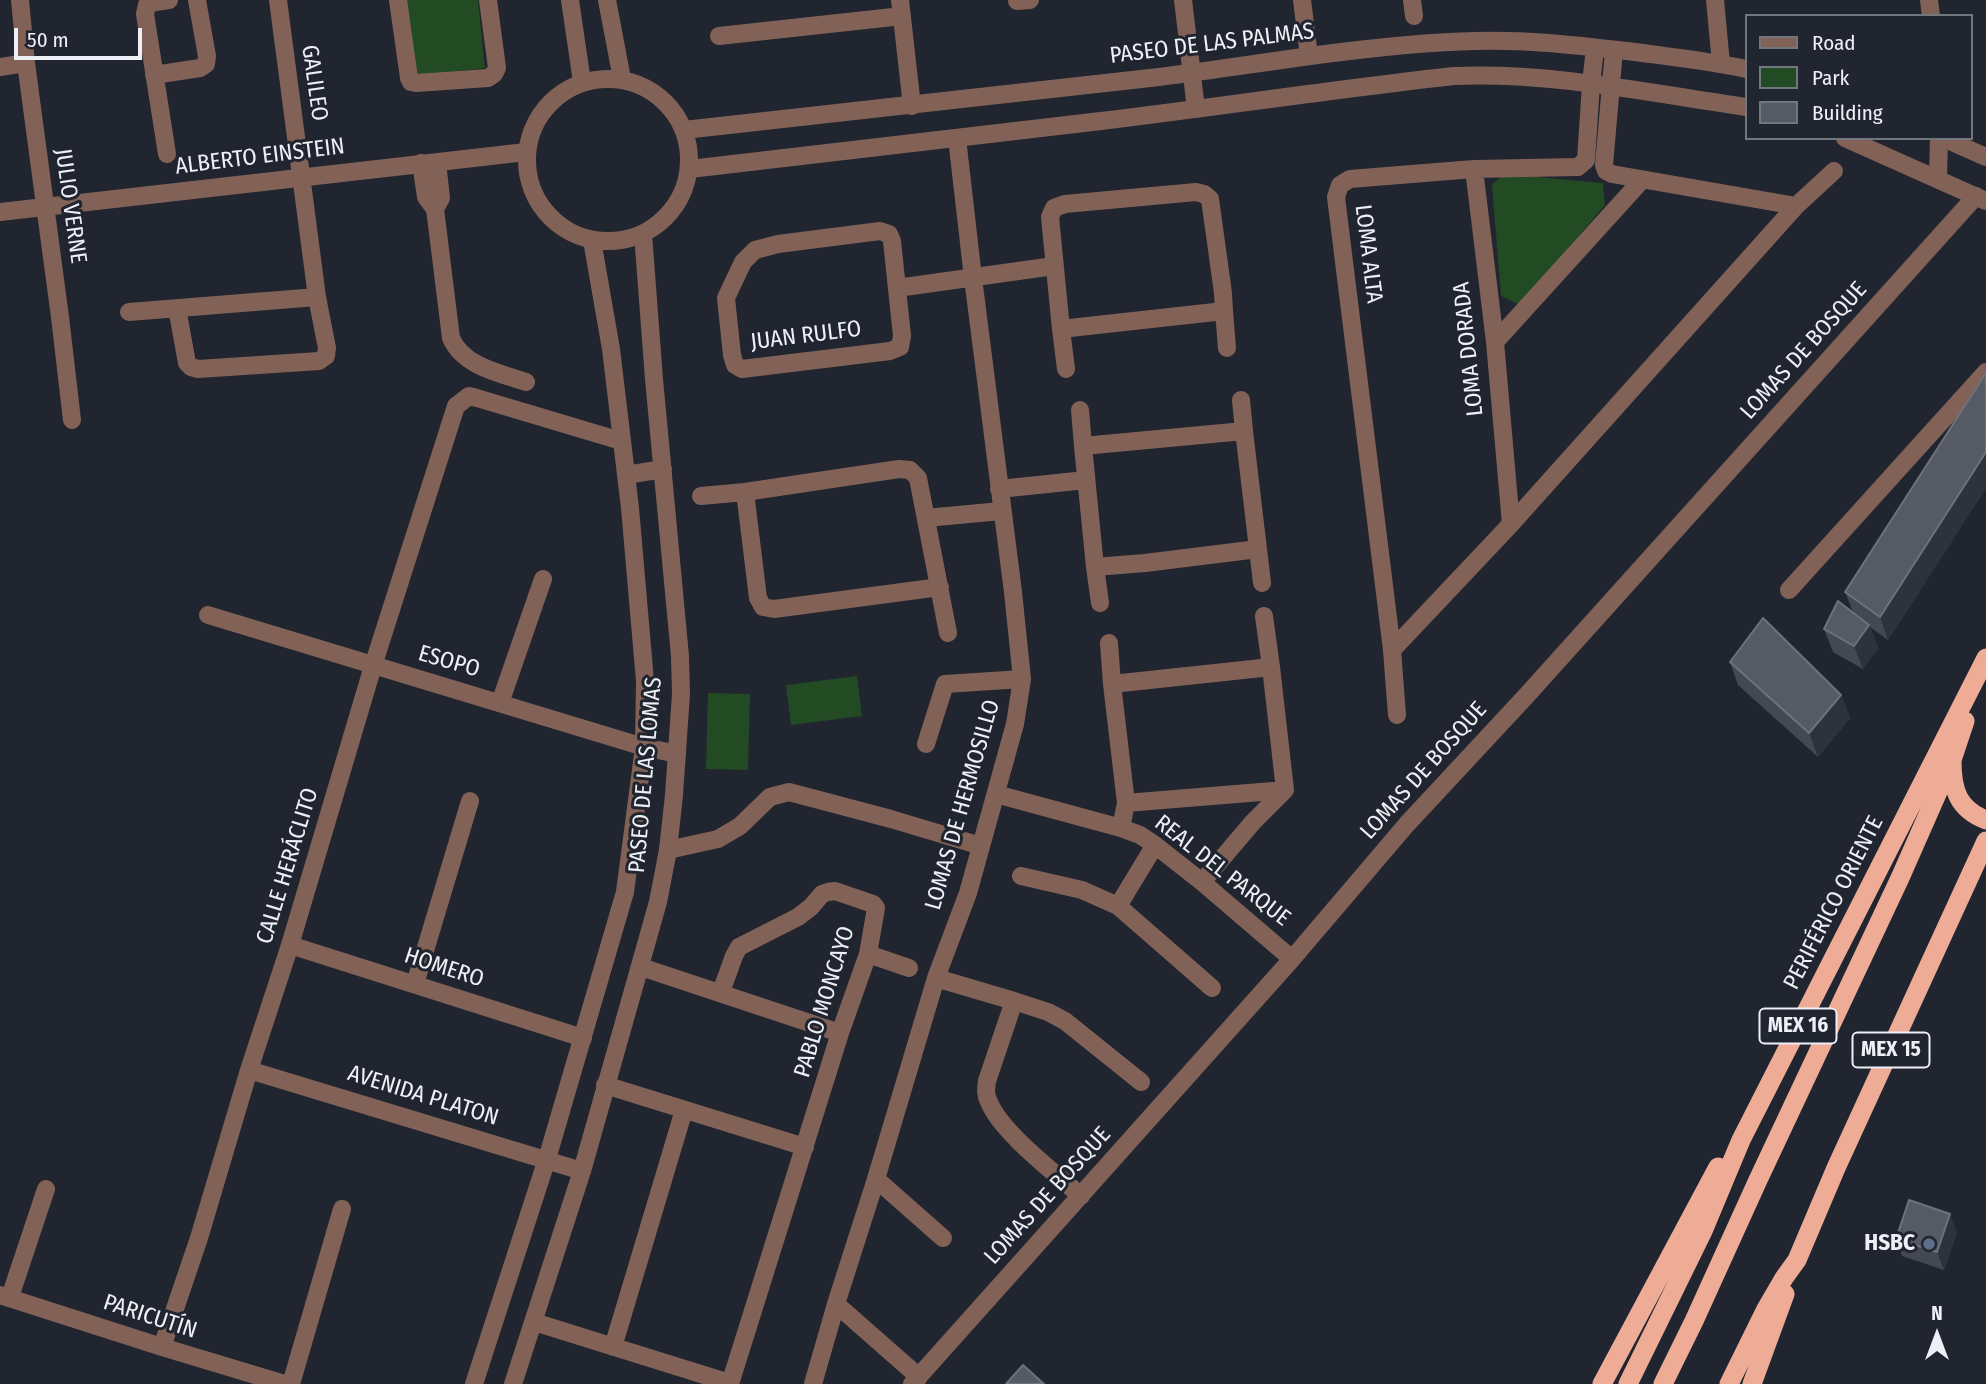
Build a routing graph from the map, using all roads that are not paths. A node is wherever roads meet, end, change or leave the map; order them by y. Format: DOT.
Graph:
graph roads {
  1 [pos="20,0"];
  2 [pos="169,0"];
  3 [pos="197,0"];
  4 [pos="278,0"];
  5 [pos="398,0"];
  6 [pos="488,0"];
  7 [pos="570,0"];
  8 [pos="607,0"];
  9 [pos="1183,0"];
  10 [pos="1302,0"];
  11 [pos="1715,0"];
  12 [pos="901,8"];
  13 [pos="719,36"];
  14 [pos="1595,48"];
  15 [pos="1614,50"];
  16 [pos="1309,56"];
  17 [pos="26,63"];
  18 [pos="1721,64"];
  19 [pos="0,66"];
  20 [pos="1744,69"];
  21 [pos="1191,73"];
  22 [pos="154,75"];
  23 [pos="622,79"];
  24 [pos="582,82"];
  25 [pos="1591,84"];
  26 [pos="1610,87"];
  27 [pos="912,106"];
  28 [pos="1744,107"];
  29 [pos="1196,109"];
  30 [pos="684,130"];
  31 [pos="957,138"];
  32 [pos="1850,140"];
  33 [pos="1941,140"];
  34 [pos="1946,140"];
  35 [pos="526,152"];
  36 [pos="167,154"];
  37 [pos="1986,157"];
  38 [pos="429,163"];
  39 [pos="690,169"];
  40 [pos="1474,169"];
  41 [pos="1834,171"];
  42 [pos="302,177"];
  43 [pos="1937,178"];
  44 [pos="1642,180"];
  45 [pos="1981,198"];
  46 [pos="1796,206"];
  47 [pos="46,207"];
  48 [pos="0,212"];
  49 [pos="643,234"];
  50 [pos="592,240"];
  51 [pos="1054,266"];
  52 [pos="972,278"];
  53 [pos="897,288"];
  54 [pos="317,297"];
  55 [pos="177,308"];
  56 [pos="1224,311"];
  57 [pos="129,312"];
  58 [pos="1061,329"];
  59 [pos="1495,342"];
  60 [pos="1227,348"];
  61 [pos="1066,369"];
  62 [pos="1986,372"];
  63 [pos="526,382"];
  64 [pos="1241,400"];
  65 [pos="1080,410"];
  66 [pos="72,419"];
  67 [pos="1244,431"];
  68 [pos="621,441"];
  69 [pos="1083,446"];
  70 [pos="663,469"];
  71 [pos="626,475"];
  72 [pos="1086,480"];
  73 [pos="999,489"];
  74 [pos="745,492"];
  75 [pos="701,496"];
  76 [pos="1001,511"];
  77 [pos="926,518"];
  78 [pos="1511,524"];
  79 [pos="1258,549"];
  80 [pos="1096,567"];
  81 [pos="543,579"];
  82 [pos="1262,583"];
  83 [pos="940,587"];
  84 [pos="1789,590"];
  85 [pos="1100,603"];
  86 [pos="208,615"];
  87 [pos="1264,616"];
  88 [pos="948,633"];
  89 [pos="1110,643"];
  90 [pos="1392,650"];
  91 [pos="373,666"];
  92 [pos="1983,666"];
  93 [pos="1271,667"];
  94 [pos="1022,679"];
  95 [pos="1112,684"];
  96 [pos="500,703"];
  97 [pos="1396,715"];
  98 [pos="926,744"];
  99 [pos="644,747"];
  100 [pos="677,754"];
  101 [pos="1952,760"];
  102 [pos="1285,790"];
  103 [pos="996,794"];
  104 [pos="470,801"];
  105 [pos="1126,803"];
  106 [pos="1986,820"];
  107 [pos="1121,828"];
  108 [pos="1986,841"];
  109 [pos="1155,845"];
  110 [pos="981,846"];
  111 [pos="668,850"];
  112 [pos="1021,876"];
  113 [pos="1202,882"];
  114 [pos="1118,906"];
  115 [pos="290,945"];
  116 [pos="868,954"];
  117 [pos="1292,959"];
  118 [pos="641,967"];
  119 [pos="909,968"];
  120 [pos="936,978"];
  121 [pos="415,984"];
  122 [pos="1212,988"];
  123 [pos="722,992"];
  124 [pos="1014,1001"];
  125 [pos="840,1032"];
  126 [pos="583,1038"];
  127 [pos="249,1070"];
  128 [pos="1142,1082"];
  129 [pos="605,1085"];
  130 [pos="684,1110"];
  131 [pos="1741,1140"];
  132 [pos="805,1147"];
  133 [pos="547,1159"];
  134 [pos="582,1171"];
  135 [pos="876,1179"];
  136 [pos="46,1189"];
  137 [pos="1081,1196"];
  138 [pos="342,1209"];
  139 [pos="943,1238"];
  140 [pos="1797,1260"];
  141 [pos="5,1296"];
  142 [pos="836,1304"];
  143 [pos="534,1322"];
  144 [pos="162,1347"];
  145 [pos="612,1347"];
  146 [pos="916,1380"];
  147 [pos="285,1384"];
  148 [pos="291,1384"];
  149 [pos="474,1384"];
  150 [pos="513,1384"];
  151 [pos="730,1384"];
  152 [pos="813,1384"];
  153 [pos="1602,1384"];
  154 [pos="1628,1384"];
  155 [pos="1663,1384"];
  156 [pos="1728,1384"];
  157 [pos="1752,1384"];
  1 -- 17 [label="street, JULIO VERNE"];
  2 -- 22 [label="street"];
  3 -- 22 [label="street"];
  4 -- 42 [label="street, GALILEO"];
  5 -- 6 [label="street"];
  7 -- 24 [label="street"];
  8 -- 23 [label="street"];
  9 -- 21 [label="street"];
  10 -- 16 [label="street"];
  11 -- 18 [label="street"];
  12 -- 13 [label="street"];
  12 -- 27 [label="street"];
  14 -- 15 [label="street, PASEO DE LAS PALMAS"];
  14 -- 16 [label="street, PASEO DE LAS PALMAS"];
  14 -- 25 [label="street, LOMA ALTA"];
  15 -- 18 [label="street, PASEO DE LAS PALMAS"];
  15 -- 26 [label="street"];
  16 -- 21 [label="street, PASEO DE LAS PALMAS"];
  17 -- 19 [label="street"];
  17 -- 47 [label="street, JULIO VERNE"];
  18 -- 20 [label="street, PASEO DE LAS PALMAS"];
  21 -- 27 [label="street, PASEO DE LAS PALMAS"];
  21 -- 29 [label="street"];
  22 -- 36 [label="street"];
  23 -- 24 [label="street"];
  23 -- 30 [label="street"];
  24 -- 35 [label="street"];
  25 -- 26 [label="street"];
  25 -- 29 [label="street"];
  25 -- 40 [label="street, LOMA ALTA"];
  26 -- 28 [label="street"];
  26 -- 44 [label="street"];
  27 -- 30 [label="street, PASEO DE LAS PALMAS"];
  29 -- 31 [label="street"];
  30 -- 39 [label="street"];
  31 -- 39 [label="street"];
  31 -- 52 [label="street, LOMAS DE HERMOSILLO"];
  32 -- 43 [label="street"];
  33 -- 43 [label="street"];
  34 -- 37 [label="street"];
  35 -- 38 [label="street, ALBERTO EINSTEIN"];
  35 -- 50 [label="street"];
  38 -- 42 [label="street, ALBERTO EINSTEIN"];
  38 -- 63 [label="street"];
  39 -- 49 [label="street"];
  40 -- 59 [label="street, LOMA DORADA"];
  40 -- 90 [label="street, LOMA ALTA"];
  41 -- 46 [label="street"];
  42 -- 47 [label="street, ALBERTO EINSTEIN"];
  42 -- 54 [label="street, GALILEO"];
  43 -- 45 [label="street"];
  44 -- 46 [label="street"];
  44 -- 59 [label="street"];
  45 -- 117 [label="street, LOMAS DE BOSQUE"];
  46 -- 78 [label="street"];
  47 -- 48 [label="street, ALBERTO EINSTEIN"];
  47 -- 66 [label="street, JULIO VERNE"];
  49 -- 50 [label="street"];
  49 -- 70 [label="street, PASEO DE LAS LOMAS"];
  50 -- 68 [label="street, PASEO DE LAS LOMAS"];
  51 -- 52 [label="street"];
  51 -- 56 [label="street"];
  51 -- 58 [label="street"];
  52 -- 53 [label="street"];
  52 -- 73 [label="street, LOMAS DE HERMOSILLO"];
  53 -- 53 [label="street, JUAN RULFO"];
  54 -- 55 [label="street"];
  54 -- 55 [label="street, GALILEO"];
  55 -- 57 [label="street"];
  56 -- 58 [label="street"];
  56 -- 60 [label="street"];
  58 -- 61 [label="street"];
  59 -- 78 [label="street, LOMA DORADA"];
  62 -- 84 [label="street"];
  64 -- 67 [label="street"];
  65 -- 69 [label="street"];
  67 -- 69 [label="street"];
  67 -- 79 [label="street"];
  68 -- 71 [label="street, PASEO DE LAS LOMAS"];
  68 -- 91 [label="street, CALLE HERÁCLITO"];
  69 -- 72 [label="street"];
  70 -- 71 [label="street"];
  70 -- 100 [label="street, PASEO DE LAS LOMAS"];
  71 -- 99 [label="street, PASEO DE LAS LOMAS"];
  72 -- 73 [label="street"];
  72 -- 80 [label="street"];
  73 -- 76 [label="street, LOMAS DE HERMOSILLO"];
  74 -- 75 [label="street"];
  74 -- 77 [label="street"];
  74 -- 83 [label="street"];
  76 -- 77 [label="street"];
  76 -- 94 [label="street, LOMAS DE HERMOSILLO"];
  77 -- 83 [label="street"];
  78 -- 90 [label="street"];
  79 -- 80 [label="street"];
  79 -- 82 [label="street"];
  80 -- 85 [label="street"];
  81 -- 96 [label="street"];
  83 -- 88 [label="street"];
  86 -- 91 [label="street, ESOPO"];
  87 -- 93 [label="street"];
  89 -- 95 [label="street"];
  90 -- 97 [label="street, LOMA ALTA"];
  91 -- 96 [label="street, ESOPO"];
  91 -- 115 [label="street, CALLE HERÁCLITO"];
  92 -- 101 [label="highway"];
  92 -- 131 [label="highway, PERIFÉRICO ORIENTE / MEX 16"];
  93 -- 95 [label="street"];
  93 -- 102 [label="street"];
  94 -- 98 [label="street"];
  94 -- 103 [label="street, LOMAS DE HERMOSILLO"];
  95 -- 105 [label="street"];
  96 -- 99 [label="street, ESOPO"];
  99 -- 100 [label="street, ESOPO"];
  99 -- 126 [label="street, PASEO DE LAS LOMAS"];
  100 -- 111 [label="street, PASEO DE LAS LOMAS"];
  101 -- 106 [label="highway"];
  101 -- 155 [label="highway"];
  102 -- 105 [label="street"];
  102 -- 113 [label="street"];
  103 -- 107 [label="street, REAL DEL PARQUE"];
  103 -- 110 [label="street, LOMAS DE HERMOSILLO"];
  104 -- 121 [label="street"];
  105 -- 107 [label="street"];
  107 -- 109 [label="street, REAL DEL PARQUE"];
  108 -- 140 [label="highway, MEX 15"];
  109 -- 113 [label="street, REAL DEL PARQUE"];
  109 -- 114 [label="street"];
  110 -- 111 [label="street"];
  110 -- 120 [label="street, LOMAS DE HERMOSILLO"];
  111 -- 118 [label="street, PASEO DE LAS LOMAS"];
  112 -- 114 [label="street"];
  113 -- 117 [label="street, REAL DEL PARQUE"];
  114 -- 122 [label="street"];
  115 -- 121 [label="street, HOMERO"];
  115 -- 127 [label="street, CALLE HERÁCLITO"];
  116 -- 119 [label="street"];
  116 -- 123 [label="street, PABLO MONCAYO"];
  116 -- 125 [label="street, PABLO MONCAYO"];
  117 -- 137 [label="street, LOMAS DE BOSQUE"];
  118 -- 123 [label="street"];
  118 -- 129 [label="street, PASEO DE LAS LOMAS"];
  120 -- 124 [label="street"];
  120 -- 135 [label="street, LOMAS DE HERMOSILLO"];
  121 -- 126 [label="street, HOMERO"];
  123 -- 125 [label="street"];
  124 -- 128 [label="street"];
  124 -- 137 [label="street"];
  125 -- 132 [label="street, PABLO MONCAYO"];
  126 -- 133 [label="street, PASEO DE LAS LOMAS"];
  127 -- 133 [label="street, AVENIDA PLATON"];
  127 -- 144 [label="street, CALLE HERÁCLITO"];
  129 -- 130 [label="street"];
  129 -- 134 [label="street, PASEO DE LAS LOMAS"];
  130 -- 132 [label="street"];
  130 -- 145 [label="street"];
  131 -- 153 [label="highway"];
  131 -- 154 [label="highway, PERIFÉRICO ORIENTE / MEX 16"];
  132 -- 151 [label="street, PABLO MONCAYO"];
  133 -- 134 [label="street, AVENIDA PLATON"];
  133 -- 149 [label="street, PASEO DE LAS LOMAS"];
  134 -- 143 [label="street, PASEO DE LAS LOMAS"];
  135 -- 139 [label="street"];
  135 -- 142 [label="street, LOMAS DE HERMOSILLO"];
  136 -- 141 [label="street"];
  137 -- 146 [label="street, LOMAS DE BOSQUE"];
  138 -- 148 [label="street"];
  140 -- 156 [label="highway"];
  140 -- 157 [label="highway"];
  141 -- 144 [label="street, PARICUTÍN"];
  142 -- 146 [label="street"];
  142 -- 152 [label="street, LOMAS DE HERMOSILLO"];
  143 -- 145 [label="street, PABLO MONCAYO"];
  143 -- 150 [label="street, PASEO DE LAS LOMAS"];
  144 -- 147 [label="street, PARICUTÍN"];
  145 -- 151 [label="street, PABLO MONCAYO"];
}
